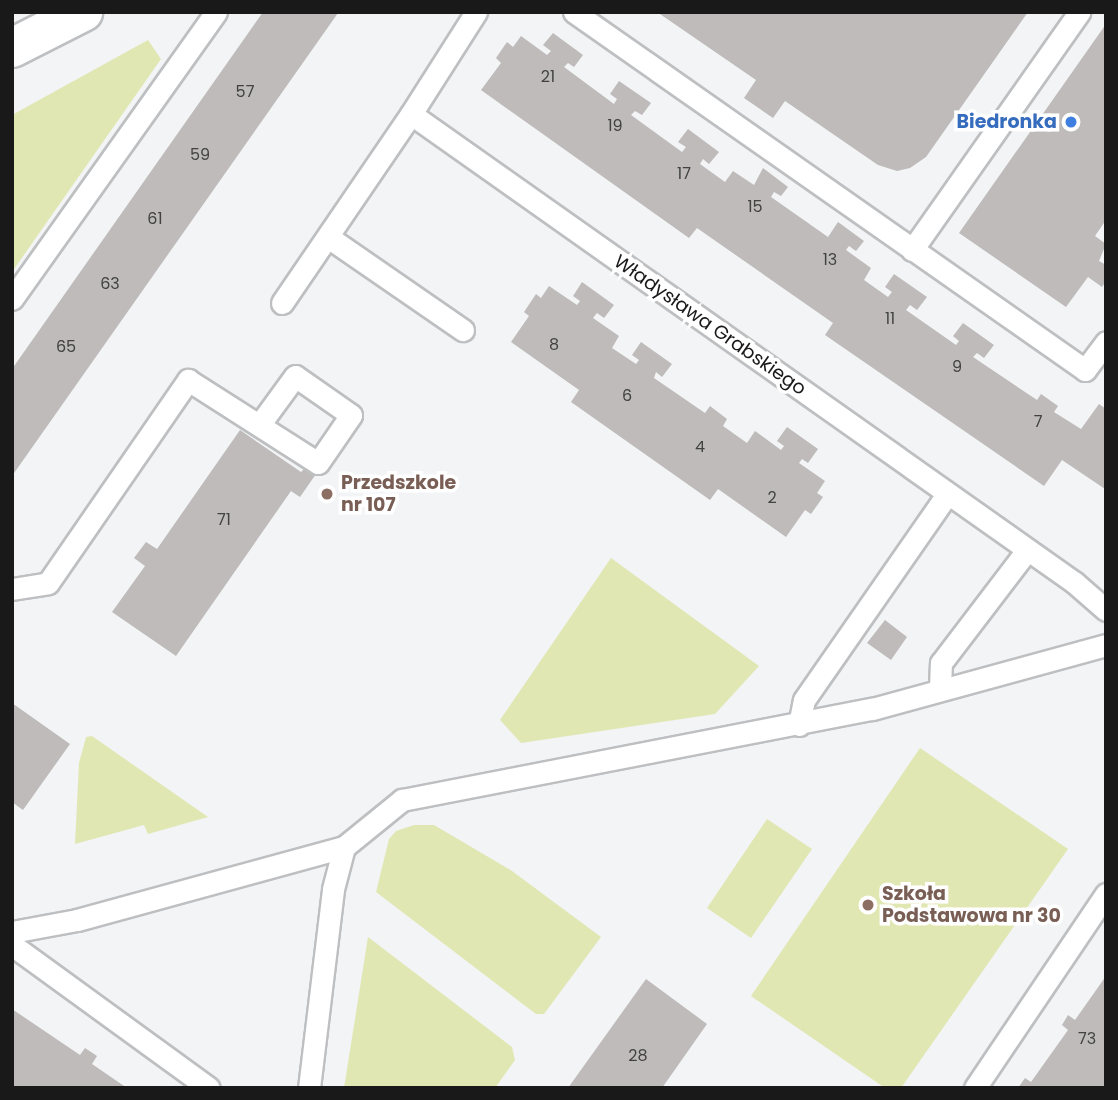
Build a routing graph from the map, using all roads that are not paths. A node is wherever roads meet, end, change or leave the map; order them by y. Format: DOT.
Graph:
graph roads {
  1 [pos="83,12"];
  2 [pos="216,12"];
  3 [pos="476,12"];
  4 [pos="574,12"];
  5 [pos="1079,12"];
  6 [pos="12,48"];
  7 [pos="411,114"];
  8 [pos="328,237"];
  9 [pos="912,250"];
  10 [pos="12,299"];
  11 [pos="282,303"];
  12 [pos="463,330"];
  13 [pos="1106,342"];
  14 [pos="260,424"];
  15 [pos="947,494"];
  16 [pos="1027,550"];
  17 [pos="12,589"];
  18 [pos="1106,610"];
  19 [pos="1106,645"];
  20 [pos="940,689"];
  21 [pos="799,725"];
  22 [pos="344,847"];
  23 [pos="1106,894"];
  24 [pos="12,932"];
  25 [pos="12,945"];
  26 [pos="209,1088"];
  27 [pos="309,1088"];
  28 [pos="975,1088"];
  1 -- 6 [label="street"];
  2 -- 10 [label="lane"];
  3 -- 7 [label="lane"];
  4 -- 9 [label="lane"];
  5 -- 9 [label="lane"];
  7 -- 8 [label="lane"];
  7 -- 15 [label="lane, Władysława Grabskiego"];
  8 -- 11 [label="lane"];
  8 -- 12 [label="lane"];
  9 -- 13 [label="lane"];
  14 -- 17 [label="lane"];
  15 -- 16 [label="lane, Władysława Grabskiego"];
  15 -- 21 [label="lane"];
  16 -- 18 [label="lane, Władysława Grabskiego"];
  16 -- 20 [label="lane"];
  19 -- 20 [label="lane"];
  20 -- 21 [label="lane"];
  21 -- 22 [label="lane"];
  22 -- 24 [label="lane"];
  22 -- 27 [label="lane"];
  23 -- 28 [label="lane"];
  25 -- 26 [label="lane"];
}
